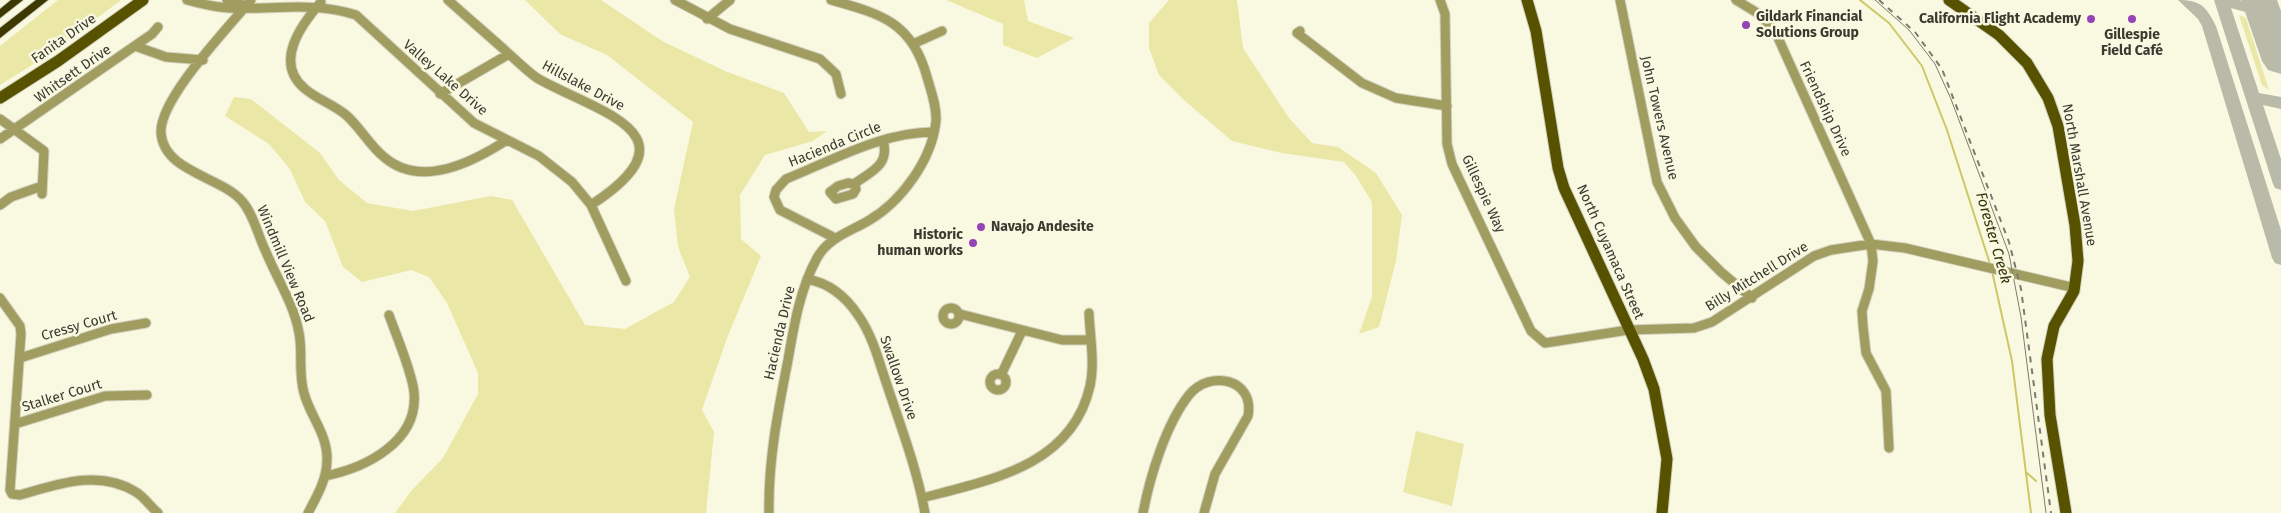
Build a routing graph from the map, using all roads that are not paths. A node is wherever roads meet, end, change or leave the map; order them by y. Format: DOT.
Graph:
graph roads {
  1 [pos="18,0"];
  2 [pos="43,0"];
  3 [pos="143,0"];
  4 [pos="187,0"];
  5 [pos="227,0"];
  6 [pos="448,0"];
  7 [pos="675,0"];
  8 [pos="730,0"];
  9 [pos="831,0"];
  10 [pos="1440,0"];
  11 [pos="1527,0"];
  12 [pos="1620,0"];
  13 [pos="1736,0"];
  14 [pos="1949,0"];
  15 [pos="321,2"];
  16 [pos="248,3"];
  17 [pos="0,14"];
  18 [pos="707,19"];
  19 [pos="158,27"];
  20 [pos="942,30"];
  21 [pos="1300,31"];
  22 [pos="0,34"];
  23 [pos="915,43"];
  24 [pos="135,46"];
  25 [pos="509,54"];
  26 [pos="203,60"];
  27 [pos="440,94"];
  28 [pos="841,94"];
  29 [pos="0,98"];
  30 [pos="1447,106"];
  31 [pos="0,119"];
  32 [pos="16,129"];
  33 [pos="934,132"];
  34 [pos="0,139"];
  35 [pos="507,140"];
  36 [pos="882,140"];
  37 [pos="854,184"];
  38 [pos="0,205"];
  39 [pos="591,205"];
  40 [pos="835,238"];
  41 [pos="1871,244"];
  42 [pos="807,279"];
  43 [pos="626,281"];
  44 [pos="2076,288"];
  45 [pos="0,298"];
  46 [pos="1752,298"];
  47 [pos="1089,313"];
  48 [pos="960,314"];
  49 [pos="389,315"];
  50 [pos="146,323"];
  51 [pos="1022,330"];
  52 [pos="1628,330"];
  53 [pos="1532,331"];
  54 [pos="1091,340"];
  55 [pos="20,358"];
  56 [pos="1001,374"];
  57 [pos="146,395"];
  58 [pos="15,424"];
  59 [pos="1889,448"];
  60 [pos="325,476"];
  61 [pos="922,498"];
  62 [pos="158,513"];
  63 [pos="308,513"];
  64 [pos="769,513"];
  65 [pos="925,513"];
  66 [pos="1143,513"];
  67 [pos="1204,513"];
  68 [pos="1662,513"];
  69 [pos="2066,513"];
  1 -- 17 [label="highway"];
  2 -- 22 [label="highway"];
  3 -- 29 [label="main road, Fanita Drive"];
  4 -- 16 [label="street, Valley Lake Drive"];
  5 -- 16 [label="street, Valley Lake Drive"];
  6 -- 25 [label="street, Hillslake Drive"];
  7 -- 18 [label="street"];
  8 -- 18 [label="street"];
  9 -- 23 [label="street, Hacienda Drive"];
  10 -- 30 [label="street, Gillespie Way"];
  11 -- 52 [label="main road, North Cuyamaca Street"];
  12 -- 46 [label="street, John Towers Avenue"];
  13 -- 41 [label="street, Friendship Drive"];
  14 -- 44 [label="main road, North Marshall Avenue"];
  15 -- 16 [label="street, Valley Lake Drive"];
  15 -- 27 [label="street, Valley Lake Drive"];
  15 -- 35 [label="street"];
  16 -- 26 [label="street, Windmill View Road"];
  18 -- 28 [label="street"];
  19 -- 24 [label="street, Whitsett Drive"];
  20 -- 23 [label="street"];
  21 -- 30 [label="street"];
  23 -- 33 [label="street, Hacienda Drive"];
  24 -- 26 [label="street"];
  24 -- 32 [label="street, Whitsett Drive"];
  25 -- 27 [label="street"];
  25 -- 39 [label="street, Hillslake Drive"];
  26 -- 60 [label="street, Windmill View Road"];
  27 -- 35 [label="street, Valley Lake Drive"];
  30 -- 53 [label="street, Gillespie Way"];
  31 -- 32 [label="street"];
  32 -- 34 [label="street, Whitsett Drive"];
  32 -- 38 [label="street"];
  33 -- 36 [label="street, Hacienda Circle"];
  33 -- 40 [label="street, Hacienda Drive"];
  35 -- 39 [label="street, Valley Lake Drive"];
  36 -- 37 [label="street"];
  36 -- 40 [label="street, Hacienda Circle"];
  39 -- 43 [label="street, Valley Lake Drive"];
  40 -- 42 [label="street, Hacienda Drive"];
  41 -- 44 [label="street, Billy Mitchell Drive"];
  41 -- 46 [label="street, Billy Mitchell Drive"];
  41 -- 59 [label="street"];
  42 -- 61 [label="street, Swallow Drive"];
  42 -- 64 [label="street, Hacienda Drive"];
  44 -- 69 [label="main road, North Marshall Avenue"];
  45 -- 55 [label="street"];
  46 -- 52 [label="street, Billy Mitchell Drive"];
  47 -- 54 [label="street"];
  48 -- 51 [label="street"];
  49 -- 60 [label="street"];
  50 -- 55 [label="street, Cressy Court"];
  51 -- 54 [label="street"];
  51 -- 56 [label="street"];
  52 -- 53 [label="street, Billy Mitchell Drive"];
  52 -- 68 [label="main road, North Cuyamaca Street"];
  54 -- 61 [label="street"];
  55 -- 58 [label="street"];
  57 -- 58 [label="street, Stalker Court"];
  58 -- 62 [label="street"];
  60 -- 63 [label="street, Windmill View Road"];
  61 -- 65 [label="street, Swallow Drive"];
  66 -- 67 [label="street"];
}
